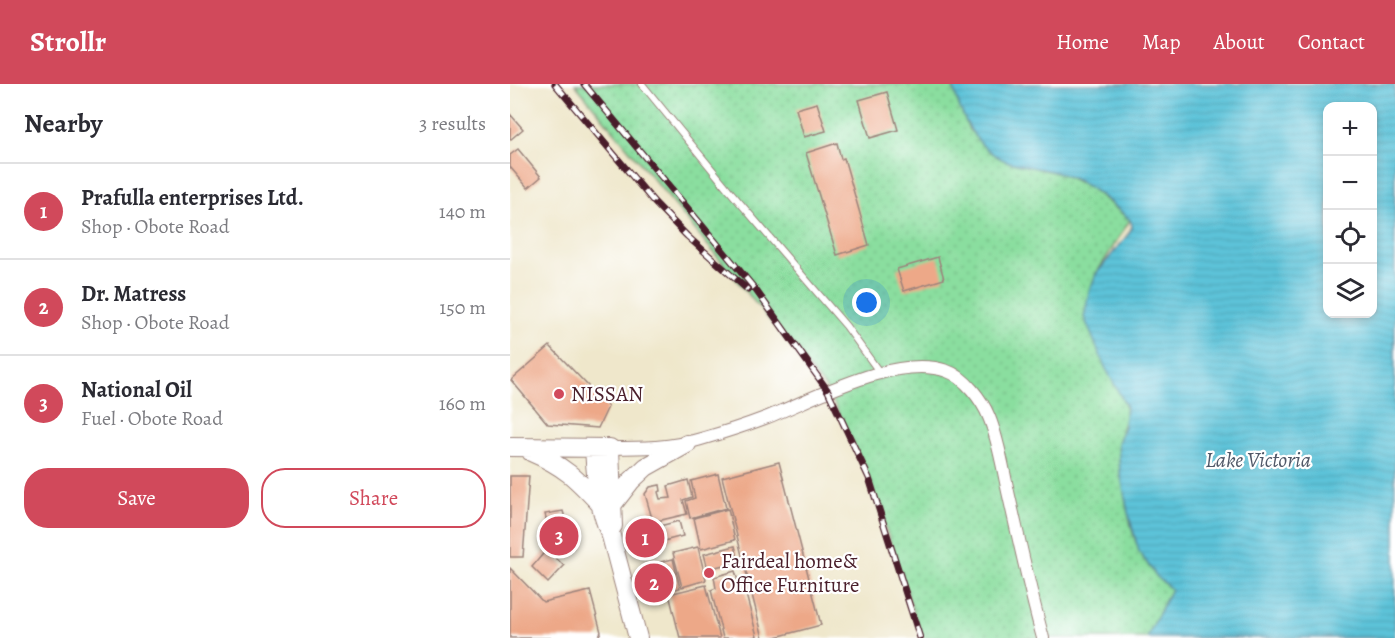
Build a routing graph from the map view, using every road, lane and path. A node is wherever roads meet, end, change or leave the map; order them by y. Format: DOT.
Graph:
graph roads {
  1 [pos="642,84"];
  2 [pos="880,373"];
  3 [pos="687,444"];
  4 [pos="515,448"];
  5 [pos="602,449"];
  6 [pos="607,504"];
  7 [pos="638,638"];
  8 [pos="1043,638"];
  1 -- 2 [label="lane"];
  2 -- 3 [label="street"];
  2 -- 8 [label="street"];
  3 -- 5 [label="street"];
  3 -- 6 [label="main road"];
  4 -- 5 [label="main road"];
  4 -- 6 [label="main road"];
  5 -- 6 [label="main road"];
  6 -- 7 [label="main road"];
}
